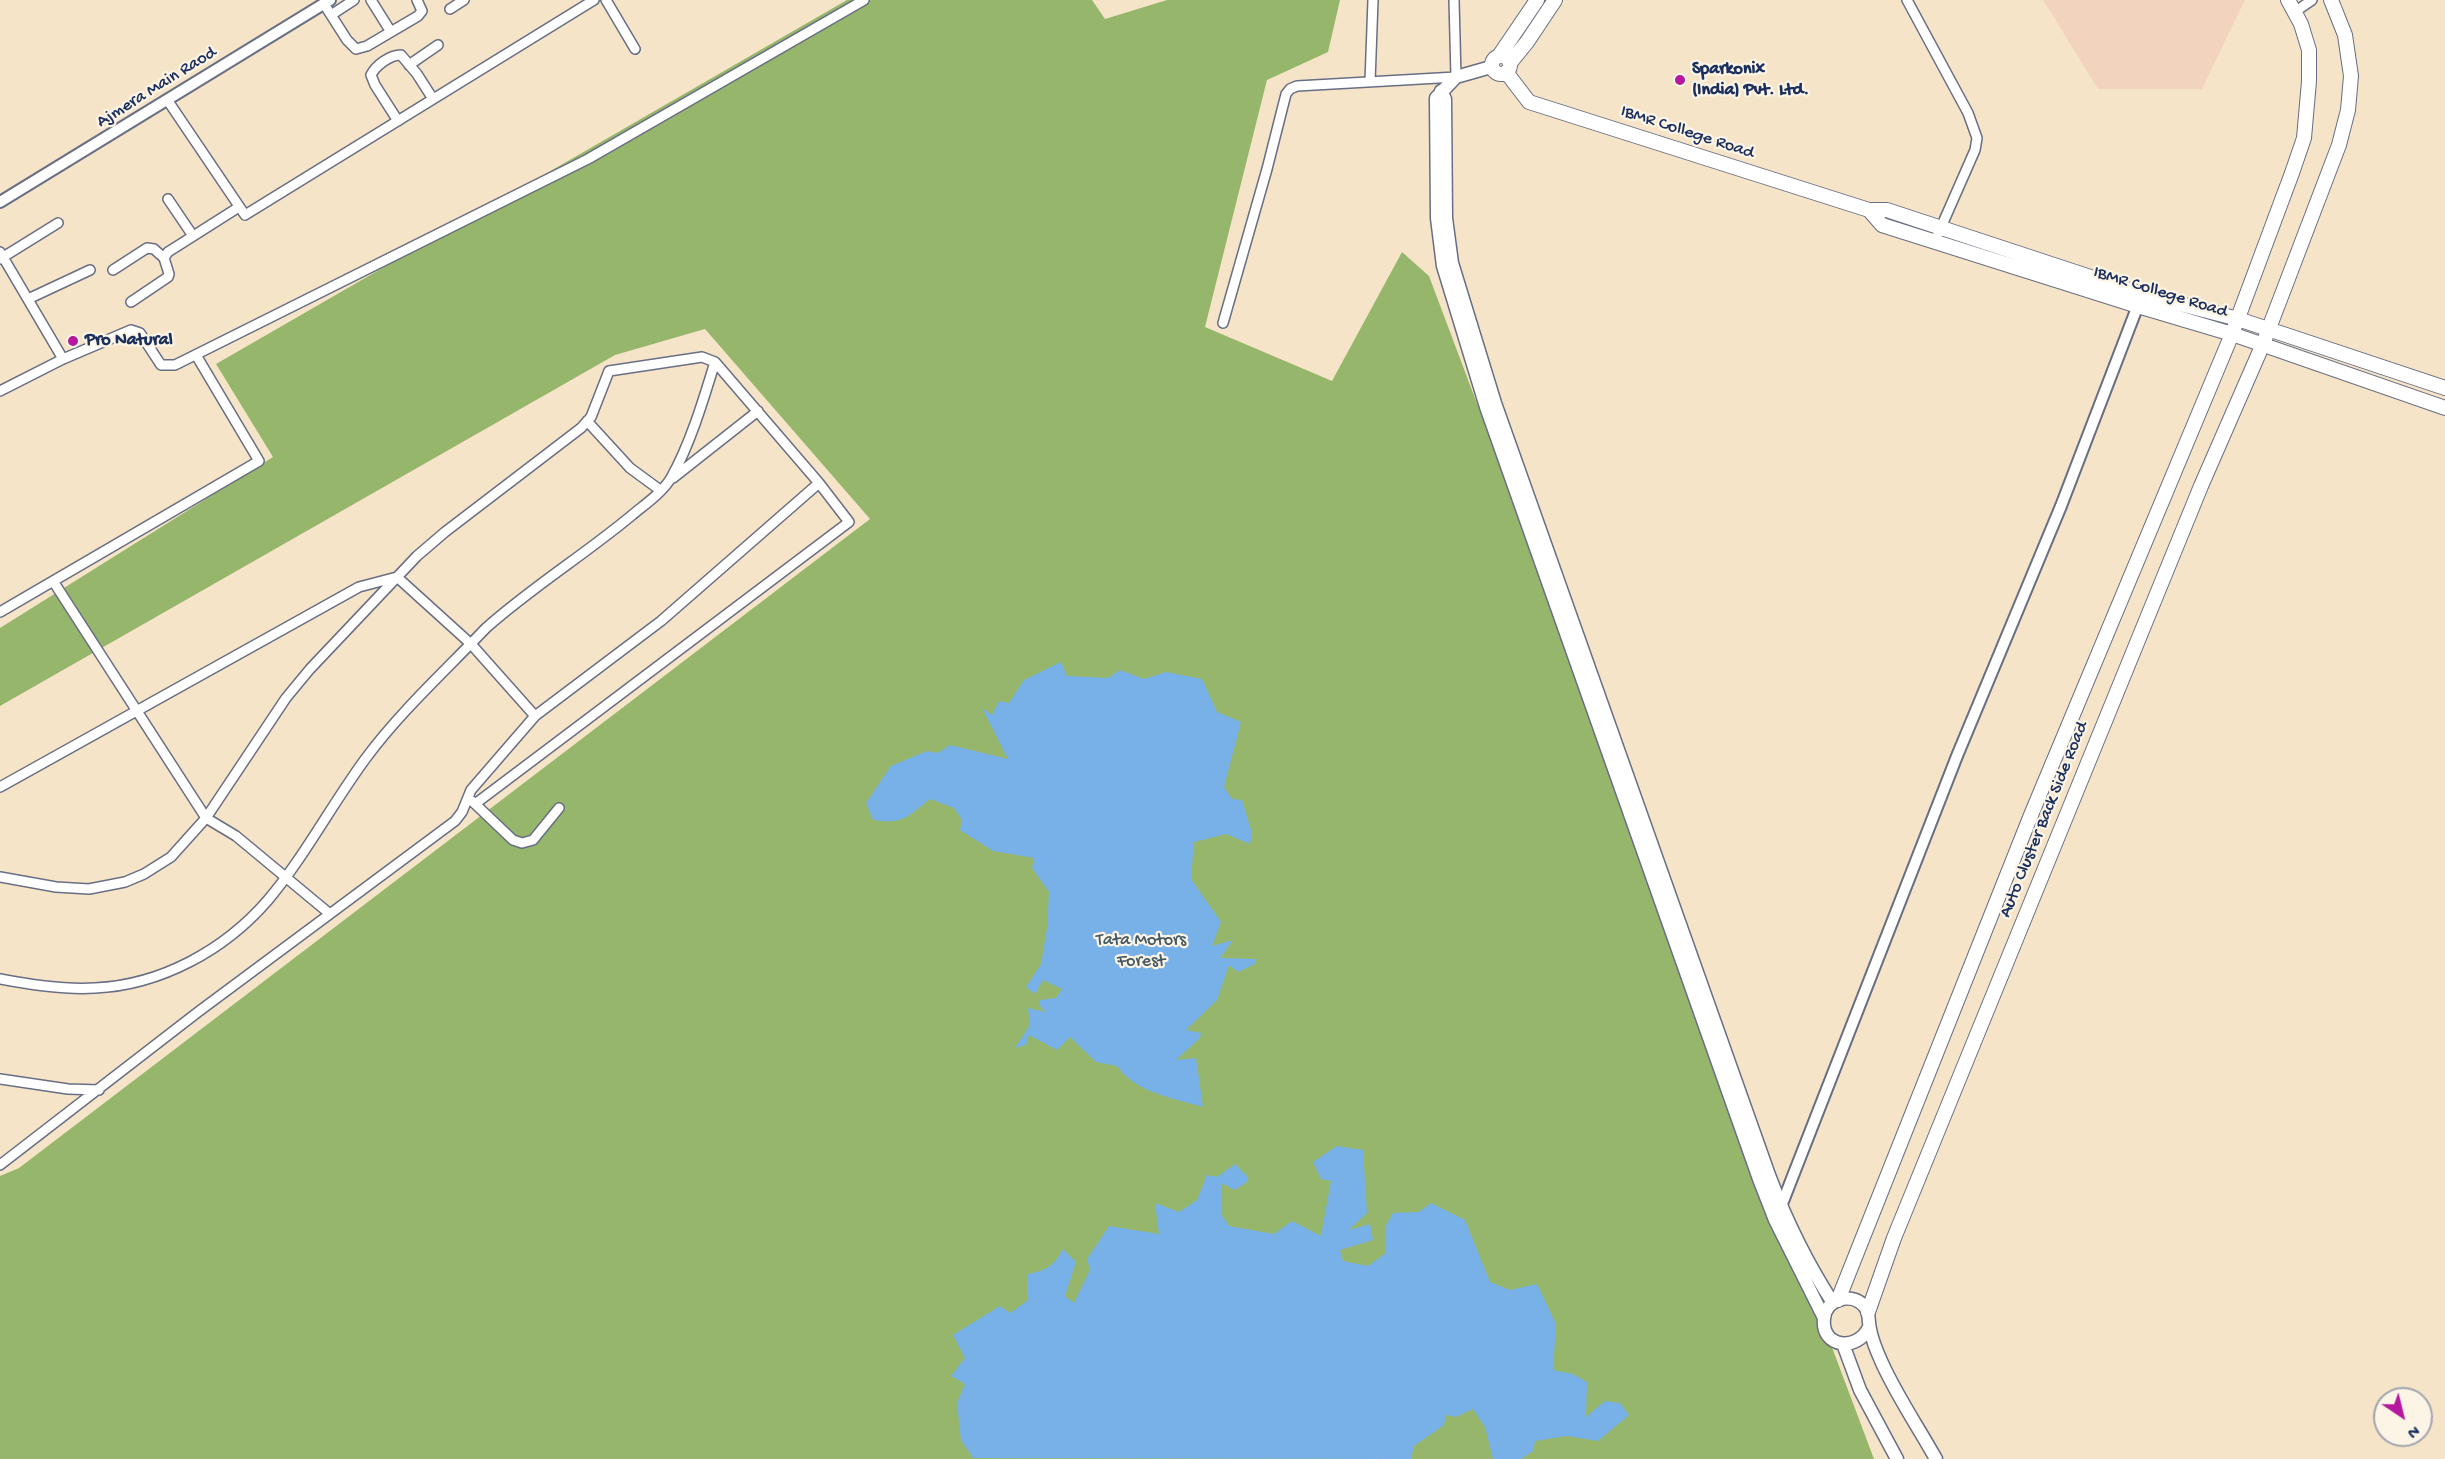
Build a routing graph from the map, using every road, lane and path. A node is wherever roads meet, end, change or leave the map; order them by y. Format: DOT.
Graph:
graph roads {
  1 [pos="354,0"];
  2 [pos="371,0"];
  3 [pos="417,0"];
  4 [pos="464,0"];
  5 [pos="594,0"];
  6 [pos="606,0"];
  7 [pos="864,0"];
  8 [pos="1373,0"];
  9 [pos="1454,0"];
  10 [pos="1537,0"];
  11 [pos="1555,0"];
  12 [pos="1907,0"];
  13 [pos="2312,0"];
  14 [pos="2331,0"];
  15 [pos="327,2"];
  16 [pos="2292,5"];
  17 [pos="450,9"];
  18 [pos="331,15"];
  19 [pos="391,32"];
  20 [pos="438,45"];
  21 [pos="635,49"];
  22 [pos="1501,64"];
  23 [pos="409,65"];
  24 [pos="1456,77"];
  25 [pos="1370,82"];
  26 [pos="433,99"];
  27 [pos="168,101"];
  28 [pos="398,121"];
  29 [pos="168,199"];
  30 [pos="0,202"];
  31 [pos="239,207"];
  32 [pos="1869,210"];
  33 [pos="58,223"];
  34 [pos="1941,227"];
  35 [pos="193,236"];
  36 [pos="1935,241"];
  37 [pos="1,256"];
  38 [pos="164,258"];
  39 [pos="90,270"];
  40 [pos="113,270"];
  41 [pos="28,299"];
  42 [pos="2140,300"];
  43 [pos="131,302"];
  44 [pos="2238,319"];
  45 [pos="1223,323"];
  46 [pos="2269,329"];
  47 [pos="2232,334"];
  48 [pos="2263,344"];
  49 [pos="196,355"];
  50 [pos="63,359"];
  51 [pos="715,362"];
  52 [pos="2445,388"];
  53 [pos="0,391"];
  54 [pos="2445,408"];
  55 [pos="758,411"];
  56 [pos="587,421"];
  57 [pos="670,479"];
  58 [pos="819,483"];
  59 [pos="660,490"];
  60 [pos="397,577"];
  61 [pos="53,581"];
  62 [pos="0,612"];
  63 [pos="471,644"];
  64 [pos="136,711"];
  65 [pos="535,716"];
  66 [pos="1613,751"];
  67 [pos="0,787"];
  68 [pos="471,801"];
  69 [pos="559,808"];
  70 [pos="206,818"];
  71 [pos="286,876"];
  72 [pos="0,877"];
  73 [pos="330,914"];
  74 [pos="0,979"];
  75 [pos="0,1079"];
  76 [pos="99,1090"];
  77 [pos="0,1165"];
  78 [pos="1781,1207"];
  79 [pos="1775,1220"];
  80 [pos="1835,1301"];
  81 [pos="1868,1312"];
  82 [pos="1824,1318"];
  83 [pos="1869,1327"];
  84 [pos="1843,1344"];
  85 [pos="1897,1459"];
  86 [pos="1936,1459"];
  1 -- 18 [label="street"];
  2 -- 19 [label="street"];
  3 -- 19 [label="street"];
  4 -- 17 [label="street"];
  5 -- 26 [label="street"];
  6 -- 21 [label="street"];
  7 -- 49 [label="street"];
  8 -- 25 [label="street"];
  9 -- 24 [label="street"];
  10 -- 22 [label="main road"];
  11 -- 22 [label="main road"];
  12 -- 34 [label="street"];
  13 -- 16 [label="street"];
  14 -- 46 [label="main road, Auto Cluster Back Side Road"];
  15 -- 18 [label="street"];
  15 -- 27 [label="street, Ajmera Main Raod"];
  16 -- 44 [label="main road, Auto Cluster Back Side Road"];
  18 -- 19 [label="street"];
  20 -- 23 [label="street"];
  22 -- 24 [label="main road"];
  22 -- 32 [label="main road, IBMR College Road"];
  23 -- 26 [label="street"];
  23 -- 28 [label="street"];
  24 -- 25 [label="street"];
  24 -- 66 [label="main road"];
  25 -- 45 [label="street"];
  26 -- 28 [label="street"];
  27 -- 30 [label="street, Ajmera Main Raod"];
  27 -- 31 [label="street"];
  28 -- 31 [label="street"];
  29 -- 35 [label="street"];
  31 -- 35 [label="street"];
  32 -- 34 [label="main road, IBMR College Road"];
  32 -- 36 [label="main road, IBMR College Road"];
  33 -- 37 [label="street"];
  34 -- 36 [label="street"];
  34 -- 42 [label="main road, IBMR College Road"];
  35 -- 38 [label="street"];
  36 -- 42 [label="main road, IBMR College Road"];
  37 -- 41 [label="street"];
  38 -- 40 [label="street"];
  38 -- 43 [label="street"];
  39 -- 41 [label="street"];
  41 -- 50 [label="street"];
  42 -- 44 [label="main road, IBMR College Road"];
  42 -- 47 [label="main road, IBMR College Road"];
  42 -- 78 [label="street"];
  44 -- 46 [label="main road, IBMR College Road"];
  44 -- 47 [label="main road, Auto Cluster Back Side Road"];
  46 -- 48 [label="main road, Auto Cluster Back Side Road"];
  46 -- 52 [label="main road, IBMR College Road"];
  47 -- 48 [label="main road, IBMR College Road"];
  47 -- 80 [label="main road, Auto Cluster Back Side Road"];
  48 -- 54 [label="main road, IBMR College Road"];
  48 -- 81 [label="main road, Auto Cluster Back Side Road"];
  49 -- 50 [label="street"];
  49 -- 61 [label="street"];
  50 -- 53 [label="street"];
  51 -- 55 [label="street"];
  51 -- 56 [label="street"];
  51 -- 57 [label="street"];
  55 -- 57 [label="street"];
  55 -- 58 [label="street"];
  56 -- 59 [label="street"];
  56 -- 60 [label="street"];
  57 -- 59 [label="street"];
  58 -- 65 [label="street"];
  58 -- 68 [label="street"];
  59 -- 63 [label="street"];
  60 -- 63 [label="street"];
  60 -- 64 [label="street"];
  60 -- 70 [label="street"];
  61 -- 62 [label="street"];
  61 -- 64 [label="street"];
  63 -- 65 [label="street"];
  63 -- 71 [label="street"];
  64 -- 67 [label="street"];
  64 -- 70 [label="street"];
  65 -- 68 [label="street"];
  66 -- 78 [label="main road"];
  66 -- 79 [label="main road"];
  68 -- 69 [label="street"];
  68 -- 73 [label="street"];
  70 -- 71 [label="street"];
  70 -- 72 [label="street"];
  71 -- 73 [label="street"];
  71 -- 74 [label="street"];
  73 -- 76 [label="street"];
  75 -- 76 [label="street"];
  76 -- 77 [label="street"];
  78 -- 79 [label="street"];
  78 -- 80 [label="main road"];
  79 -- 82 [label="main road"];
  80 -- 81 [label="main road"];
  80 -- 82 [label="main road, Auto Cluster Back Side Road"];
  81 -- 83 [label="main road, Auto Cluster Back Side Road"];
  82 -- 84 [label="main road"];
  83 -- 84 [label="main road"];
  83 -- 86 [label="main road, Auto Cluster Back Side Road"];
  84 -- 85 [label="main road"];
}
